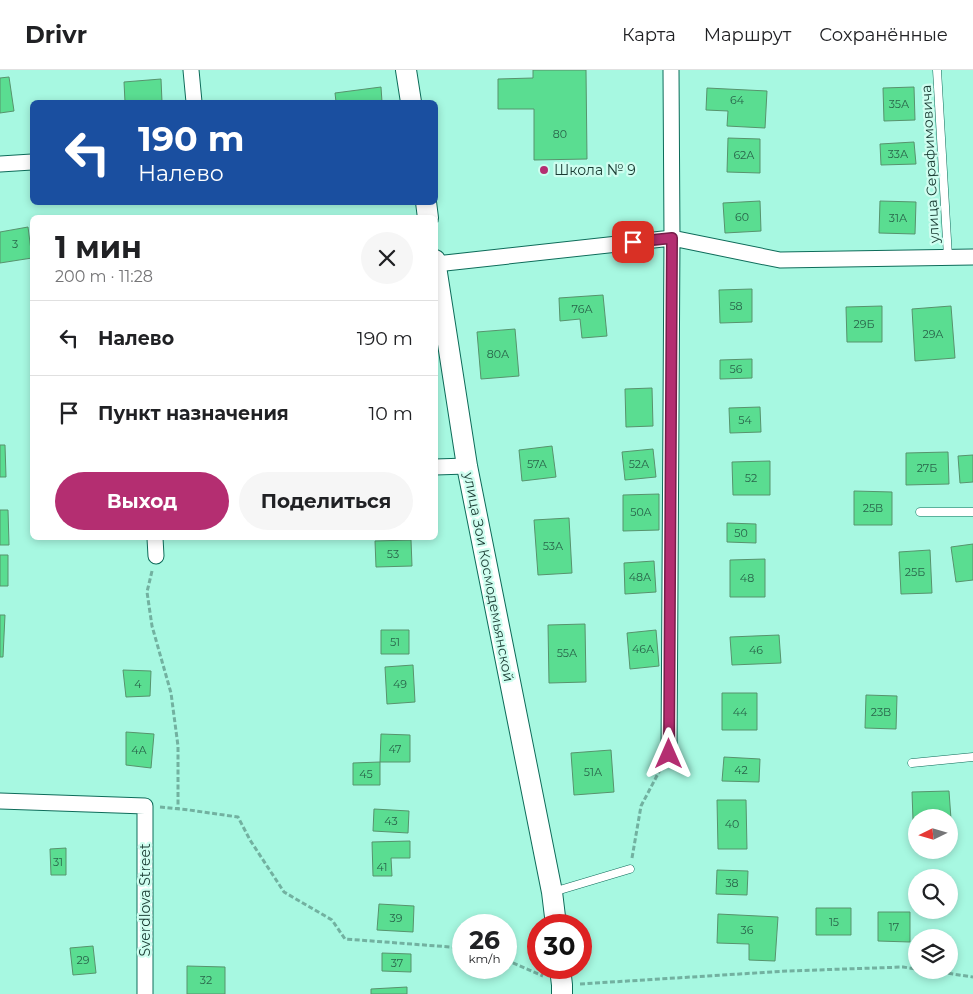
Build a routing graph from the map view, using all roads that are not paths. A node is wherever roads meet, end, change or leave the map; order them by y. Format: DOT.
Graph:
graph roads {
  1 [pos="191,70"];
  2 [pos="406,70"];
  3 [pos="671,70"];
  4 [pos="937,70"];
  5 [pos="194,100"];
  6 [pos="410,100"];
  7 [pos="30,162"];
  8 [pos="0,164"];
  9 [pos="672,238"];
  10 [pos="948,257"];
  11 [pos="973,257"];
  12 [pos="438,262"];
  13 [pos="438,281"];
  14 [pos="467,466"];
  15 [pos="438,467"];
  16 [pos="920,512"];
  17 [pos="973,512"];
  18 [pos="155,540"];
  19 [pos="156,556"];
  20 [pos="669,754"];
  21 [pos="973,757"];
  22 [pos="912,763"];
  23 [pos="0,801"];
  24 [pos="630,868"];
  25 [pos="552,892"];
  26 [pos="555,914"];
  27 [pos="145,994"];
  1 -- 5 [label="street"];
  2 -- 6 [label="street"];
  3 -- 9 [label="street"];
  4 -- 10 [label="lane, улица Серафимовича"];
  7 -- 8 [label="street"];
  9 -- 10 [label="street"];
  9 -- 12 [label="street"];
  9 -- 20 [label="street"];
  10 -- 11 [label="street"];
  13 -- 14 [label="street, улица Зои Космодемьянской"];
  14 -- 15 [label="street"];
  14 -- 25 [label="street, улица Зои Космодемьянской"];
  16 -- 17 [label="lane"];
  18 -- 19 [label="street"];
  21 -- 22 [label="lane"];
  23 -- 27 [label="street, Sverdlova Street"];
  24 -- 25 [label="lane"];
  25 -- 26 [label="street, улица Зои Космодемьянской"];
}
